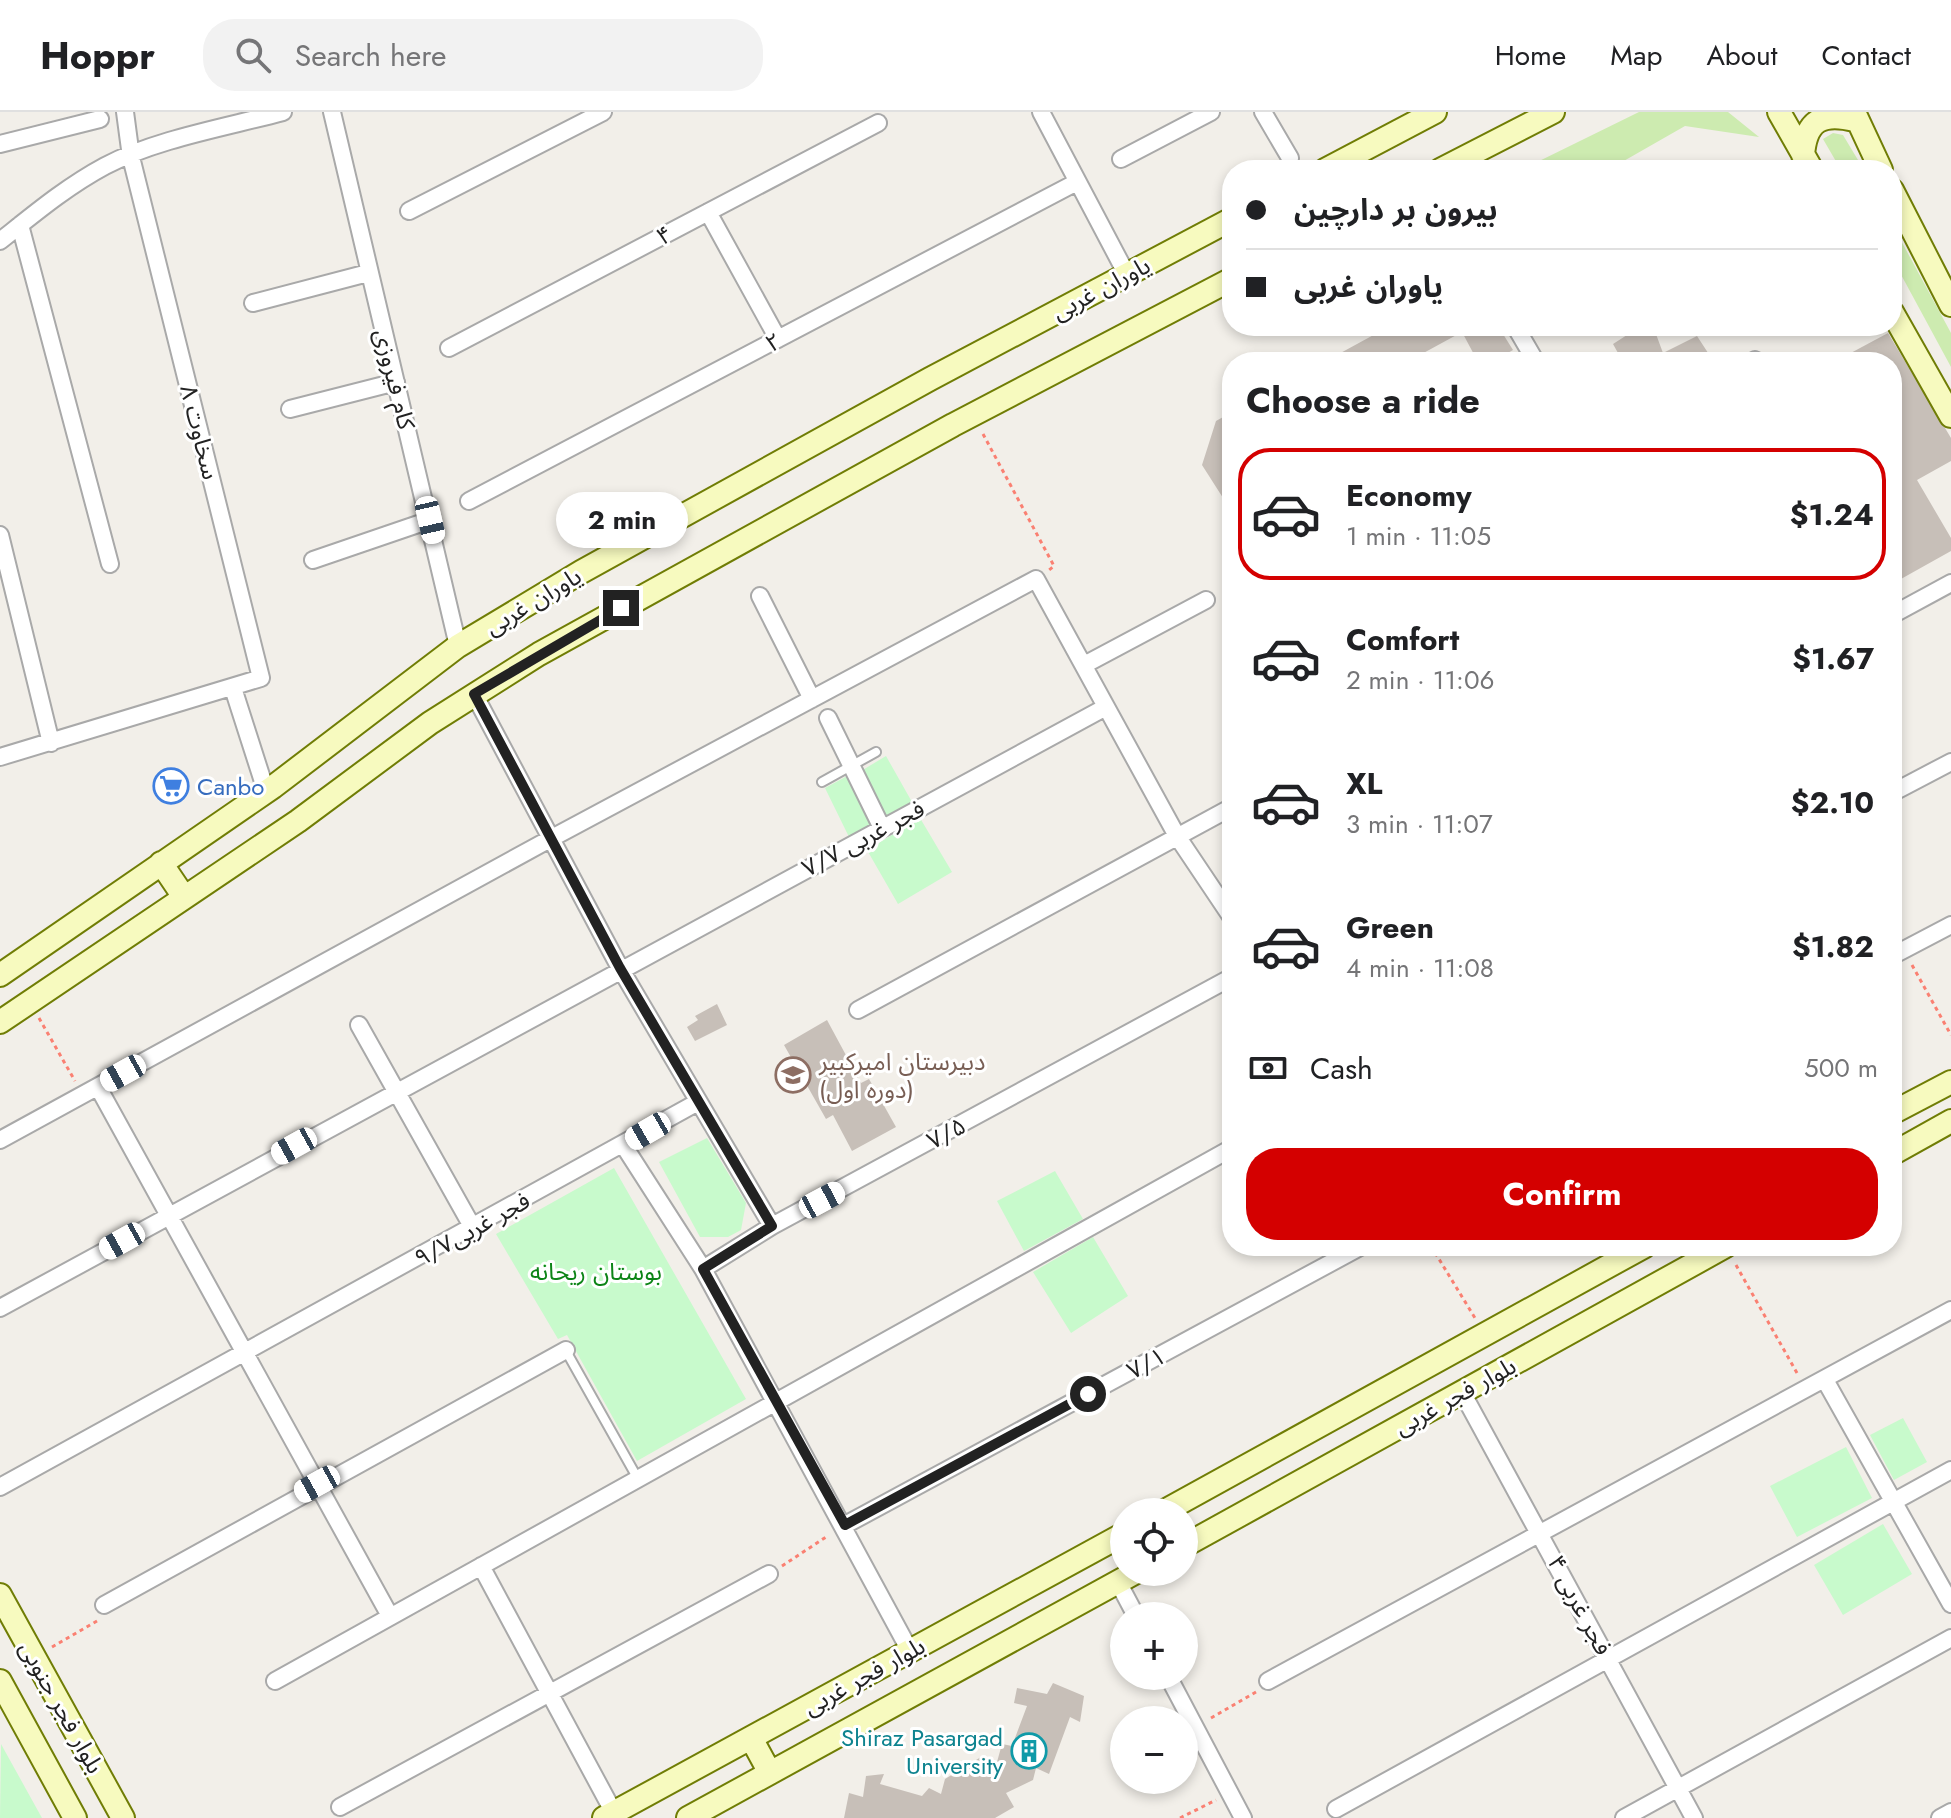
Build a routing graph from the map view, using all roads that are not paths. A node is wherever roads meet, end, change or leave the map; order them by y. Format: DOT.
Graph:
graph roads {
  1 [pos="125,112"];
  2 [pos="283,112"];
  3 [pos="332,112"];
  4 [pos="603,112"];
  5 [pos="1041,112"];
  6 [pos="1211,112"];
  7 [pos="1263,112"];
  8 [pos="1435,112"];
  9 [pos="1553,112"];
  10 [pos="1779,112"];
  11 [pos="1855,116"];
  12 [pos="100,119"];
  13 [pos="878,123"];
  14 [pos="0,144"];
  15 [pos="131,157"];
  16 [pos="1290,158"];
  17 [pos="1121,159"];
  18 [pos="1344,160"];
  19 [pos="1459,160"];
  20 [pos="1805,160"];
  21 [pos="1807,160"];
  22 [pos="1876,160"];
  23 [pos="1077,182"];
  24 [pos="1902,209"];
  25 [pos="409,211"];
  26 [pos="708,212"];
  27 [pos="1222,224"];
  28 [pos="20,225"];
  29 [pos="0,241"];
  30 [pos="368,273"];
  31 [pos="1127,275"];
  32 [pos="1222,284"];
  33 [pos="253,303"];
  34 [pos="1951,305"];
  35 [pos="1902,330"];
  36 [pos="778,339"];
  37 [pos="449,348"];
  38 [pos="396,382"];
  39 [pos="290,409"];
  40 [pos="1951,416"];
  41 [pos="469,501"];
  42 [pos="430,520"];
  43 [pos="0,535"];
  44 [pos="313,560"];
  45 [pos="110,564"];
  46 [pos="1951,583"];
  47 [pos="760,596"];
  48 [pos="1206,600"];
  49 [pos="1902,610"];
  50 [pos="458,646"];
  51 [pos="1084,665"];
  52 [pos="233,688"];
  53 [pos="474,694"];
  54 [pos="812,699"];
  55 [pos="1106,707"];
  56 [pos="828,718"];
  57 [pos="51,743"];
  58 [pos="876,752"];
  59 [pos="0,757"];
  60 [pos="1951,762"];
  61 [pos="852,766"];
  62 [pos="822,782"];
  63 [pos="1902,788"];
  64 [pos="266,791"];
  65 [pos="1222,812"];
  66 [pos="882,828"];
  67 [pos="1177,836"];
  68 [pos="550,839"];
  69 [pos="161,863"];
  70 [pos="184,897"];
  71 [pos="1222,903"];
  72 [pos="1951,925"];
  73 [pos="1902,951"];
  74 [pos="620,968"];
  75 [pos="0,975"];
  76 [pos="1222,982"];
  77 [pos="858,1010"];
  78 [pos="0,1022"];
  79 [pos="359,1025"];
  80 [pos="1951,1082"];
  81 [pos="90,1091"];
  82 [pos="394,1091"];
  83 [pos="698,1102"];
  84 [pos="1902,1108"];
  85 [pos="1951,1121"];
  86 [pos="0,1140"];
  87 [pos="624,1146"];
  88 [pos="1902,1148"];
  89 [pos="1222,1154"];
  90 [pos="169,1215"];
  91 [pos="772,1226"];
  92 [pos="473,1228"];
  93 [pos="1343,1256"];
  94 [pos="1627,1256"];
  95 [pos="1708,1256"];
  96 [pos="703,1269"];
  97 [pos="0,1308"];
  98 [pos="1951,1310"];
  99 [pos="566,1350"];
  100 [pos="245,1353"];
  101 [pos="1825,1380"];
  102 [pos="1463,1394"];
  103 [pos="776,1403"];
  104 [pos="1951,1470"];
  105 [pos="638,1479"];
  106 [pos="317,1484"];
  107 [pos="0,1487"];
  108 [pos="1188,1498"];
  109 [pos="1893,1500"];
  110 [pos="845,1525"];
  111 [pos="1540,1530"];
  112 [pos="1198,1538"];
  113 [pos="1110,1542"];
  114 [pos="481,1566"];
  115 [pos="769,1574"];
  116 [pos="1111,1586"];
  117 [pos="0,1595"];
  118 [pos="1951,1604"];
  119 [pos="104,1605"];
  120 [pos="390,1616"];
  121 [pos="1951,1638"];
  122 [pos="910,1651"];
  123 [pos="1608,1658"];
  124 [pos="0,1681"];
  125 [pos="275,1681"];
  126 [pos="1268,1681"];
  127 [pos="1175,1690"];
  128 [pos="550,1694"];
  129 [pos="751,1738"];
  130 [pos="770,1773"];
  131 [pos="1680,1788"];
  132 [pos="340,1807"];
  133 [pos="1336,1809"];
  134 [pos="1951,1812"];
  135 [pos="609,1816"];
  136 [pos="75,1818"];
  137 [pos="123,1818"];
  138 [pos="688,1818"];
  139 [pos="1243,1818"];
  140 [pos="1624,1818"];
  141 [pos="1694,1818"];
  142 [pos="1940,1818"];
  1 -- 15 [label="street"];
  2 -- 15 [label="street"];
  3 -- 30 [label="street, کام فیروزی"];
  4 -- 25 [label="street"];
  5 -- 23 [label="street"];
  6 -- 17 [label="street"];
  7 -- 16 [label="street"];
  8 -- 18 [label="main road"];
  9 -- 19 [label="main road"];
  10 -- 20 [label="main road"];
  11 -- 21 [label="main road"];
  11 -- 22 [label="main road"];
  12 -- 14 [label="street"];
  13 -- 26 [label="street, ۴"];
  15 -- 28 [label="street"];
  15 -- 52 [label="street, سخاوت ۸"];
  23 -- 31 [label="street"];
  23 -- 36 [label="street, ۲"];
  24 -- 34 [label="main road"];
  26 -- 36 [label="street"];
  26 -- 37 [label="street, ۴"];
  27 -- 31 [label="main road, یاوران غربی"];
  28 -- 29 [label="street"];
  28 -- 45 [label="street"];
  30 -- 33 [label="street"];
  30 -- 38 [label="street, کام فیروزی"];
  31 -- 50 [label="main road, یاوران غربی"];
  32 -- 53 [label="main road, یاوران غربی"];
  35 -- 40 [label="main road"];
  36 -- 41 [label="street, ۲"];
  38 -- 39 [label="street"];
  38 -- 42 [label="street, کام فیروزی"];
  42 -- 44 [label="street"];
  42 -- 50 [label="street, کام فیروزی"];
  43 -- 57 [label="street"];
  46 -- 49 [label="street"];
  47 -- 54 [label="street"];
  48 -- 51 [label="street"];
  50 -- 64 [label="main road, یاوران غربی"];
  51 -- 54 [label="street"];
  51 -- 55 [label="street"];
  52 -- 57 [label="street"];
  52 -- 64 [label="street"];
  53 -- 68 [label="street"];
  53 -- 70 [label="main road, یاوران غربی"];
  54 -- 68 [label="street"];
  55 -- 66 [label="street, ۷/۷ فجر غربی"];
  55 -- 67 [label="street"];
  56 -- 61 [label="street"];
  57 -- 59 [label="street"];
  58 -- 61 [label="lane"];
  60 -- 63 [label="street"];
  61 -- 62 [label="lane"];
  61 -- 66 [label="street"];
  64 -- 69 [label="main road, یاوران غربی"];
  65 -- 67 [label="street"];
  66 -- 74 [label="street, ۷/۷ فجر غربی"];
  67 -- 71 [label="street"];
  67 -- 77 [label="street"];
  68 -- 74 [label="street"];
  68 -- 81 [label="street"];
  69 -- 70 [label="main road"];
  69 -- 75 [label="main road, یاوران غربی"];
  70 -- 78 [label="main road, یاوران غربی"];
  72 -- 73 [label="street"];
  74 -- 82 [label="street, ۷/۷ فجر غربی"];
  74 -- 83 [label="street"];
  76 -- 91 [label="street, ۷/۵"];
  79 -- 82 [label="street"];
  80 -- 84 [label="main road"];
  81 -- 86 [label="street"];
  81 -- 90 [label="street"];
  82 -- 90 [label="street, ۷/۷ فجر غربی"];
  82 -- 92 [label="street"];
  83 -- 87 [label="street, فجر غربی۹/۷"];
  83 -- 91 [label="street"];
  85 -- 88 [label="main road"];
  87 -- 92 [label="street, فجر غربی۹/۷"];
  87 -- 96 [label="street"];
  89 -- 103 [label="street"];
  90 -- 97 [label="street, ۷/۷ فجر غربی"];
  90 -- 100 [label="street"];
  91 -- 96 [label="street, ۷/۵"];
  92 -- 100 [label="street, فجر غربی۹/۷"];
  93 -- 110 [label="street, ۷/۱"];
  94 -- 108 [label="main road, بلوار فجر غربی"];
  95 -- 102 [label="main road, بلوار فجر غربی"];
  96 -- 103 [label="street"];
  98 -- 101 [label="street"];
  99 -- 105 [label="lane"];
  99 -- 106 [label="street"];
  100 -- 106 [label="street"];
  100 -- 107 [label="street, فجر غربی۹/۷"];
  101 -- 109 [label="street"];
  101 -- 111 [label="street"];
  102 -- 111 [label="street, ۴ فجر غربی"];
  102 -- 112 [label="main road, بلوار فجر غربی"];
  103 -- 105 [label="street"];
  103 -- 110 [label="street"];
  104 -- 109 [label="street"];
  105 -- 114 [label="street"];
  106 -- 119 [label="street"];
  106 -- 120 [label="street"];
  109 -- 118 [label="street"];
  109 -- 123 [label="street"];
  110 -- 122 [label="street"];
  111 -- 123 [label="street, ۴ فجر غربی"];
  111 -- 126 [label="street"];
  113 -- 122 [label="main road, بلوار فجر غربی"];
  114 -- 120 [label="street"];
  114 -- 128 [label="street"];
  115 -- 128 [label="street"];
  116 -- 130 [label="main road, بلوار فجر غربی"];
  117 -- 137 [label="main road, بلوار فجر جنوبی"];
  120 -- 125 [label="street"];
  121 -- 131 [label="street"];
  122 -- 129 [label="main road, بلوار فجر غربی"];
  123 -- 131 [label="street, ۴ فجر غربی"];
  123 -- 133 [label="street"];
  124 -- 136 [label="main road, بلوار فجر جنوبی"];
  127 -- 139 [label="street"];
  128 -- 132 [label="street"];
  128 -- 135 [label="street"];
  129 -- 130 [label="main road"];
  129 -- 135 [label="main road, بلوار فجر غربی"];
  130 -- 138 [label="main road, بلوار فجر غربی"];
  131 -- 140 [label="street"];
  131 -- 141 [label="street, ۴ فجر غربی"];
  134 -- 142 [label="street"];
}
